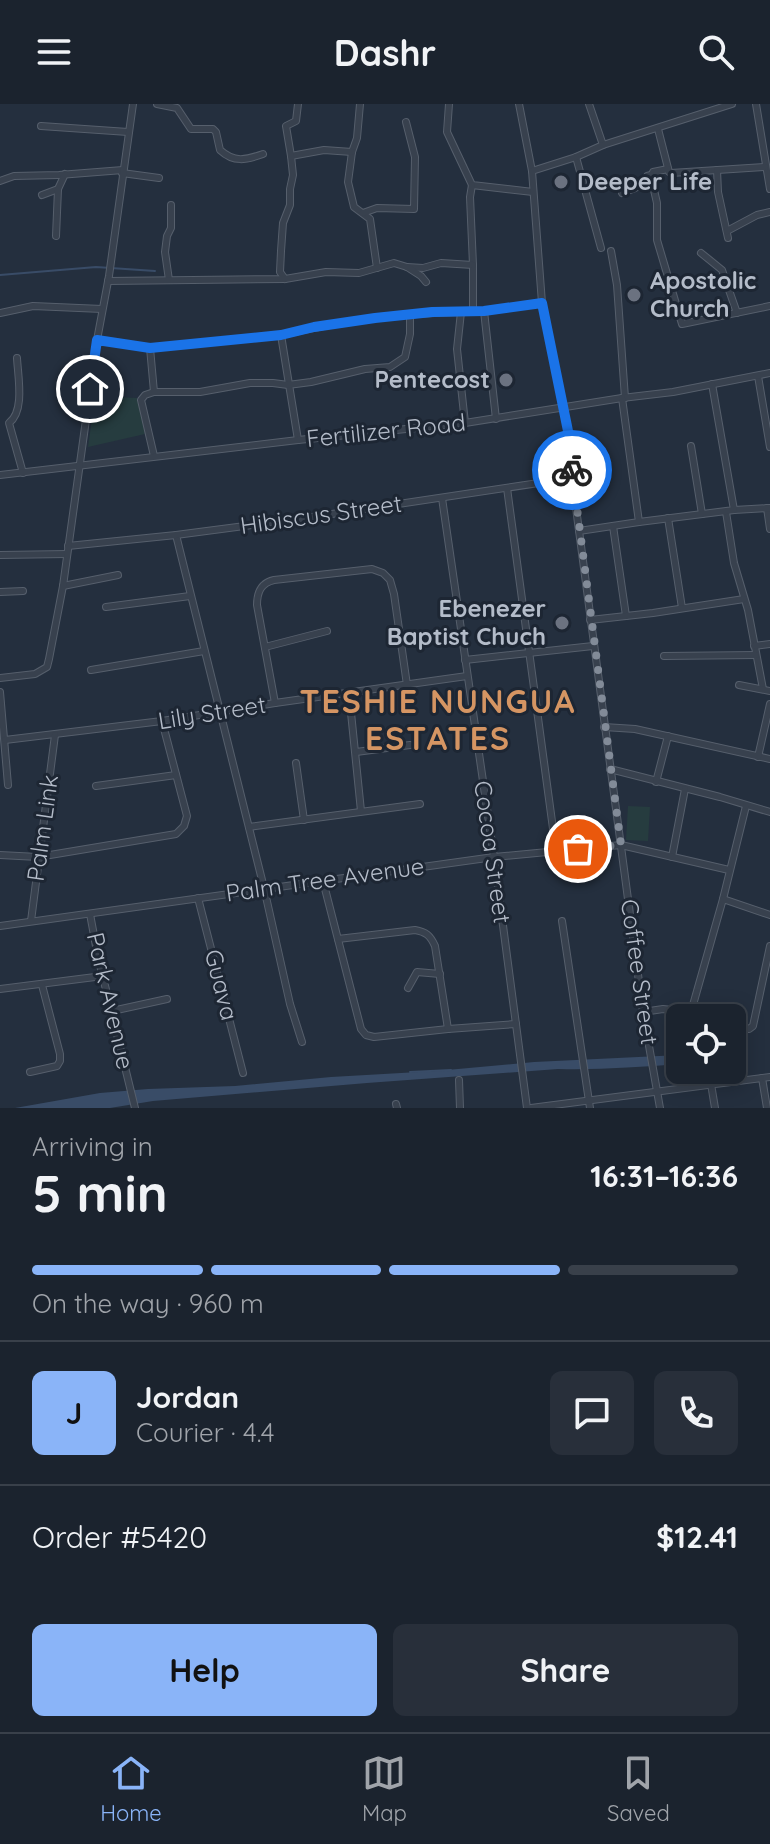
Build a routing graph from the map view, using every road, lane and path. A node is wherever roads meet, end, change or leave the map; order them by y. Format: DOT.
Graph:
graph roads {
  1 [pos="133,104"];
  2 [pos="157,104"];
  3 [pos="298,104"];
  4 [pos="360,104"];
  5 [pos="449,104"];
  6 [pos="519,104"];
  7 [pos="589,104"];
  8 [pos="732,104"];
  9 [pos="756,104"];
  10 [pos="406,122"];
  11 [pos="41,126"];
  12 [pos="658,129"];
  13 [pos="128,132"];
  14 [pos="603,145"];
  15 [pos="352,152"];
  16 [pos="263,154"];
  17 [pos="291,156"];
  18 [pos="576,157"];
  19 [pos="668,169"];
  20 [pos="717,170"];
  21 [pos="122,171"];
  22 [pos="532,171"];
  23 [pos="767,172"];
  24 [pos="65,174"];
  25 [pos="651,175"];
  26 [pos="159,178"];
  27 [pos="0,181"];
  28 [pos="472,185"];
  29 [pos="58,189"];
  30 [pos="770,189"];
  31 [pos="533,192"];
  32 [pos="622,193"];
  33 [pos="42,195"];
  34 [pos="171,205"];
  35 [pos="770,212"];
  36 [pos="363,213"];
  37 [pos="56,236"];
  38 [pos="601,248"];
  39 [pos="611,251"];
  40 [pos="701,253"];
  41 [pos="473,265"];
  42 [pos="407,267"];
  43 [pos="377,268"];
  44 [pos="109,278"];
  45 [pos="285,279"];
  46 [pos="169,280"];
  47 [pos="426,282"];
  48 [pos="542,303"];
  49 [pos="770,306"];
  50 [pos="102,309"];
  51 [pos="473,310"];
  52 [pos="484,311"];
  53 [pos="461,312"];
  54 [pos="0,313"];
  55 [pos="737,313"];
  56 [pos="410,314"];
  57 [pos="281,335"];
  58 [pos="97,340"];
  59 [pos="150,348"];
  60 [pos="17,358"];
  61 [pos="770,373"];
  62 [pos="758,376"];
  63 [pos="712,384"];
  64 [pos="288,385"];
  65 [pos="154,392"];
  66 [pos="623,398"];
  67 [pos="563,407"];
  68 [pos="496,419"];
  69 [pos="9,423"];
  70 [pos="465,423"];
  71 [pos="0,424"];
  72 [pos="298,440"];
  73 [pos="691,446"];
  74 [pos="770,447"];
  75 [pos="154,456"];
  76 [pos="81,464"];
  77 [pos="23,473"];
  78 [pos="0,475"];
  79 [pos="572,478"];
  80 [pos="507,488"];
  81 [pos="442,498"];
  82 [pos="768,508"];
  83 [pos="734,510"];
  84 [pos="726,512"];
  85 [pos="702,514"];
  86 [pos="668,518"];
  87 [pos="639,522"];
  88 [pos="613,526"];
  89 [pos="770,529"];
  90 [pos="579,531"];
  91 [pos="176,535"];
  92 [pos="68,546"];
  93 [pos="67,554"];
  94 [pos="0,555"];
  95 [pos="118,575"];
  96 [pos="63,586"];
  97 [pos="23,591"];
  98 [pos="0,592"];
  99 [pos="190,596"];
  100 [pos="744,599"];
  101 [pos="106,607"];
  102 [pos="682,608"];
  103 [pos="626,616"];
  104 [pos="590,620"];
  105 [pos="327,631"];
  106 [pos="770,644"];
  107 [pos="593,646"];
  108 [pos="754,646"];
  109 [pos="265,647"];
  110 [pos="204,651"];
  111 [pos="529,654"];
  112 [pos="756,655"];
  113 [pos="664,656"];
  114 [pos="465,660"];
  115 [pos="91,670"];
  116 [pos="467,676"];
  117 [pos="0,678"];
  118 [pos="407,685"];
  119 [pos="739,685"];
  120 [pos="767,690"];
  121 [pos="0,692"];
  122 [pos="349,693"];
  123 [pos="275,703"];
  124 [pos="770,704"];
  125 [pos="219,711"];
  126 [pos="162,721"];
  127 [pos="604,727"];
  128 [pos="55,735"];
  129 [pos="668,736"];
  130 [pos="5,740"];
  131 [pos="410,745"];
  132 [pos="356,752"];
  133 [pos="758,757"];
  134 [pos="770,759"];
  135 [pos="296,763"];
  136 [pos="610,769"];
  137 [pos="176,775"];
  138 [pos="656,782"];
  139 [pos="8,785"];
  140 [pos="96,786"];
  141 [pos="685,789"];
  142 [pos="420,804"];
  143 [pos="746,806"];
  144 [pos="361,811"];
  145 [pos="770,812"];
  146 [pos="304,820"];
  147 [pos="249,827"];
  148 [pos="621,845"];
  149 [pos="556,851"];
  150 [pos="0,855"];
  151 [pos="38,857"];
  152 [pos="494,857"];
  153 [pos="672,857"];
  154 [pos="729,870"];
  155 [pos="323,881"];
  156 [pos="264,888"];
  157 [pos="198,898"];
  158 [pos="723,899"];
  159 [pos="90,914"];
  160 [pos="770,915"];
  161 [pos="31,921"];
  162 [pos="562,921"];
  163 [pos="0,926"];
  164 [pos="338,939"];
  165 [pos="770,946"];
  166 [pos="440,974"];
  167 [pos="103,976"];
  168 [pos="42,985"];
  169 [pos="408,988"];
  170 [pos="0,989"];
  171 [pos="167,999"];
  172 [pos="693,1004"];
  173 [pos="666,1009"];
  174 [pos="112,1011"];
  175 [pos="643,1012"];
  176 [pos="516,1024"];
  177 [pos="746,1028"];
  178 [pos="448,1029"];
  179 [pos="302,1042"];
  180 [pos="30,1072"];
  181 [pos="243,1073"];
  182 [pos="766,1078"];
  183 [pos="459,1080"];
  184 [pos="746,1080"];
  185 [pos="711,1084"];
  186 [pos="658,1091"];
  187 [pos="590,1104"];
  188 [pos="135,1107"];
  189 [pos="460,1108"];
  190 [pos="529,1108"];
  191 [pos="660,1108"];
  192 [pos="715,1108"];
  193 [pos="767,1108"];
  1 -- 13 [label="street"];
  2 -- 16 [label="street"];
  3 -- 17 [label="street"];
  4 -- 15 [label="street"];
  5 -- 28 [label="street"];
  6 -- 22 [label="street, Coffee Street"];
  7 -- 14 [label="street"];
  8 -- 12 [label="street"];
  9 -- 23 [label="street"];
  10 -- 36 [label="street"];
  11 -- 13 [label="street"];
  12 -- 14 [label="street"];
  12 -- 19 [label="street"];
  13 -- 21 [label="street"];
  14 -- 18 [label="street"];
  15 -- 17 [label="street"];
  15 -- 36 [label="street"];
  17 -- 45 [label="street"];
  18 -- 22 [label="street"];
  18 -- 38 [label="street"];
  19 -- 20 [label="street"];
  19 -- 25 [label="street"];
  20 -- 23 [label="street"];
  20 -- 35 [label="street"];
  21 -- 24 [label="street"];
  21 -- 26 [label="street"];
  21 -- 44 [label="street"];
  22 -- 31 [label="street, Coffee Street"];
  23 -- 30 [label="street"];
  24 -- 27 [label="street"];
  24 -- 29 [label="street"];
  25 -- 32 [label="street"];
  25 -- 55 [label="street"];
  28 -- 31 [label="street"];
  28 -- 41 [label="street"];
  29 -- 33 [label="street"];
  29 -- 37 [label="street"];
  31 -- 48 [label="street, Coffee Street"];
  34 -- 46 [label="street"];
  36 -- 43 [label="street"];
  39 -- 66 [label="street"];
  40 -- 55 [label="street"];
  41 -- 42 [label="street"];
  41 -- 51 [label="street"];
  42 -- 43 [label="street"];
  42 -- 47 [label="street"];
  43 -- 45 [label="street"];
  44 -- 46 [label="street"];
  44 -- 50 [label="street"];
  45 -- 46 [label="street"];
  48 -- 52 [label="street"];
  48 -- 67 [label="street, Coffee Street"];
  49 -- 55 [label="street"];
  50 -- 54 [label="street"];
  50 -- 58 [label="street"];
  51 -- 52 [label="street"];
  51 -- 53 [label="street"];
  52 -- 68 [label="street"];
  53 -- 56 [label="street"];
  53 -- 70 [label="street"];
  56 -- 57 [label="street"];
  56 -- 64 [label="street"];
  57 -- 59 [label="street"];
  57 -- 64 [label="street"];
  58 -- 59 [label="street"];
  58 -- 76 [label="street"];
  59 -- 65 [label="street"];
  60 -- 69 [label="street"];
  61 -- 62 [label="street, Fertilizer Road"];
  62 -- 63 [label="street, Fertilizer Road"];
  62 -- 74 [label="street"];
  63 -- 66 [label="street, Fertilizer Road"];
  63 -- 83 [label="street"];
  64 -- 65 [label="street"];
  64 -- 72 [label="street"];
  65 -- 75 [label="street"];
  66 -- 67 [label="street, Fertilizer Road"];
  66 -- 87 [label="street"];
  67 -- 68 [label="street, Fertilizer Road"];
  67 -- 79 [label="street, Coffee Street"];
  68 -- 70 [label="street, Fertilizer Road"];
  69 -- 71 [label="street"];
  69 -- 77 [label="street"];
  70 -- 72 [label="street, Fertilizer Road"];
  72 -- 75 [label="street, Fertilizer Road"];
  73 -- 85 [label="street"];
  75 -- 76 [label="street, Fertilizer Road"];
  76 -- 77 [label="street, Fertilizer Road"];
  76 -- 92 [label="street"];
  77 -- 78 [label="street, Fertilizer Road"];
  79 -- 80 [label="street, Hibiscus Street"];
  79 -- 90 [label="street, Coffee Street"];
  80 -- 81 [label="street, Hibiscus Street"];
  80 -- 111 [label="street"];
  81 -- 91 [label="street, Hibiscus Street"];
  81 -- 114 [label="street, Cocoa Street"];
  82 -- 83 [label="street"];
  82 -- 89 [label="street"];
  83 -- 84 [label="street"];
  84 -- 85 [label="street"];
  84 -- 100 [label="street"];
  85 -- 86 [label="street"];
  86 -- 87 [label="street"];
  86 -- 102 [label="street"];
  87 -- 88 [label="street"];
  88 -- 90 [label="street"];
  88 -- 103 [label="street"];
  90 -- 104 [label="street, Coffee Street"];
  91 -- 92 [label="street, Hibiscus Street"];
  91 -- 99 [label="street"];
  92 -- 93 [label="street"];
  93 -- 94 [label="street"];
  93 -- 96 [label="street"];
  95 -- 96 [label="street"];
  96 -- 117 [label="street"];
  97 -- 98 [label="street"];
  99 -- 101 [label="street"];
  99 -- 110 [label="street"];
  100 -- 102 [label="street"];
  100 -- 108 [label="street"];
  102 -- 103 [label="street"];
  103 -- 104 [label="street"];
  104 -- 107 [label="street, Coffee Street"];
  105 -- 109 [label="street"];
  106 -- 108 [label="street"];
  107 -- 111 [label="street"];
  107 -- 127 [label="street, Coffee Street"];
  108 -- 112 [label="street"];
  109 -- 118 [label="street"];
  109 -- 123 [label="street"];
  110 -- 115 [label="street"];
  110 -- 125 [label="street"];
  111 -- 114 [label="street"];
  111 -- 149 [label="street"];
  112 -- 113 [label="street"];
  112 -- 120 [label="street"];
  114 -- 116 [label="street, Cocoa Street"];
  116 -- 118 [label="street, Lily Street"];
  116 -- 152 [label="street, Cocoa Street"];
  118 -- 122 [label="street, Lily Street"];
  119 -- 120 [label="street"];
  121 -- 130 [label="street"];
  122 -- 123 [label="street, Lily Street"];
  122 -- 132 [label="street"];
  123 -- 125 [label="street, Lily Street"];
  124 -- 133 [label="street"];
  125 -- 126 [label="street, Lily Street"];
  125 -- 147 [label="street"];
  126 -- 128 [label="street, Lily Street"];
  126 -- 137 [label="street"];
  127 -- 129 [label="street"];
  127 -- 136 [label="street, Coffee Street"];
  128 -- 130 [label="street, Lily Street"];
  128 -- 151 [label="street, Palm Link"];
  129 -- 133 [label="street"];
  129 -- 138 [label="street"];
  130 -- 139 [label="street"];
  131 -- 132 [label="street"];
  132 -- 144 [label="street"];
  133 -- 134 [label="street"];
  135 -- 146 [label="street"];
  136 -- 138 [label="street"];
  136 -- 148 [label="street, Coffee Street"];
  137 -- 140 [label="street"];
  137 -- 151 [label="street"];
  138 -- 141 [label="street"];
  141 -- 143 [label="street"];
  141 -- 153 [label="street"];
  142 -- 144 [label="street"];
  143 -- 145 [label="street"];
  143 -- 154 [label="street"];
  144 -- 146 [label="street"];
  146 -- 147 [label="street"];
  147 -- 156 [label="street"];
  148 -- 149 [label="street, Palm Tree Avenue"];
  148 -- 153 [label="street, Palm Tree Avenue"];
  148 -- 175 [label="street, Coffee Street"];
  149 -- 152 [label="street, Palm Tree Avenue"];
  150 -- 151 [label="street"];
  151 -- 161 [label="street, Palm Link"];
  152 -- 155 [label="street, Palm Tree Avenue"];
  152 -- 176 [label="street, Cocoa Street"];
  153 -- 154 [label="street, Palm Tree Avenue"];
  154 -- 158 [label="street"];
  155 -- 156 [label="street, Palm Tree Avenue"];
  155 -- 164 [label="street"];
  156 -- 157 [label="street, Palm Tree Avenue"];
  156 -- 179 [label="street"];
  157 -- 159 [label="street, Palm Tree Avenue"];
  157 -- 181 [label="street, Guava"];
  158 -- 160 [label="street"];
  158 -- 172 [label="street"];
  159 -- 161 [label="street, Palm Tree Avenue"];
  159 -- 167 [label="street, Park Avenue"];
  161 -- 163 [label="street, Palm Tree Avenue"];
  162 -- 187 [label="street"];
  164 -- 166 [label="street"];
  164 -- 178 [label="street"];
  165 -- 177 [label="street"];
  166 -- 169 [label="street"];
  166 -- 178 [label="street"];
  167 -- 168 [label="street"];
  167 -- 174 [label="street, Park Avenue"];
  168 -- 170 [label="street"];
  168 -- 180 [label="street"];
  171 -- 174 [label="street"];
  173 -- 175 [label="street"];
  174 -- 188 [label="street, Park Avenue"];
  175 -- 186 [label="street, Coffee Street"];
  176 -- 178 [label="street"];
  176 -- 190 [label="street, Cocoa Street"];
  182 -- 184 [label="street"];
  182 -- 193 [label="street"];
  183 -- 189 [label="street"];
  185 -- 186 [label="street"];
  185 -- 192 [label="street"];
  186 -- 187 [label="street"];
  186 -- 191 [label="street, Coffee Street"];
  187 -- 190 [label="street"];
}
